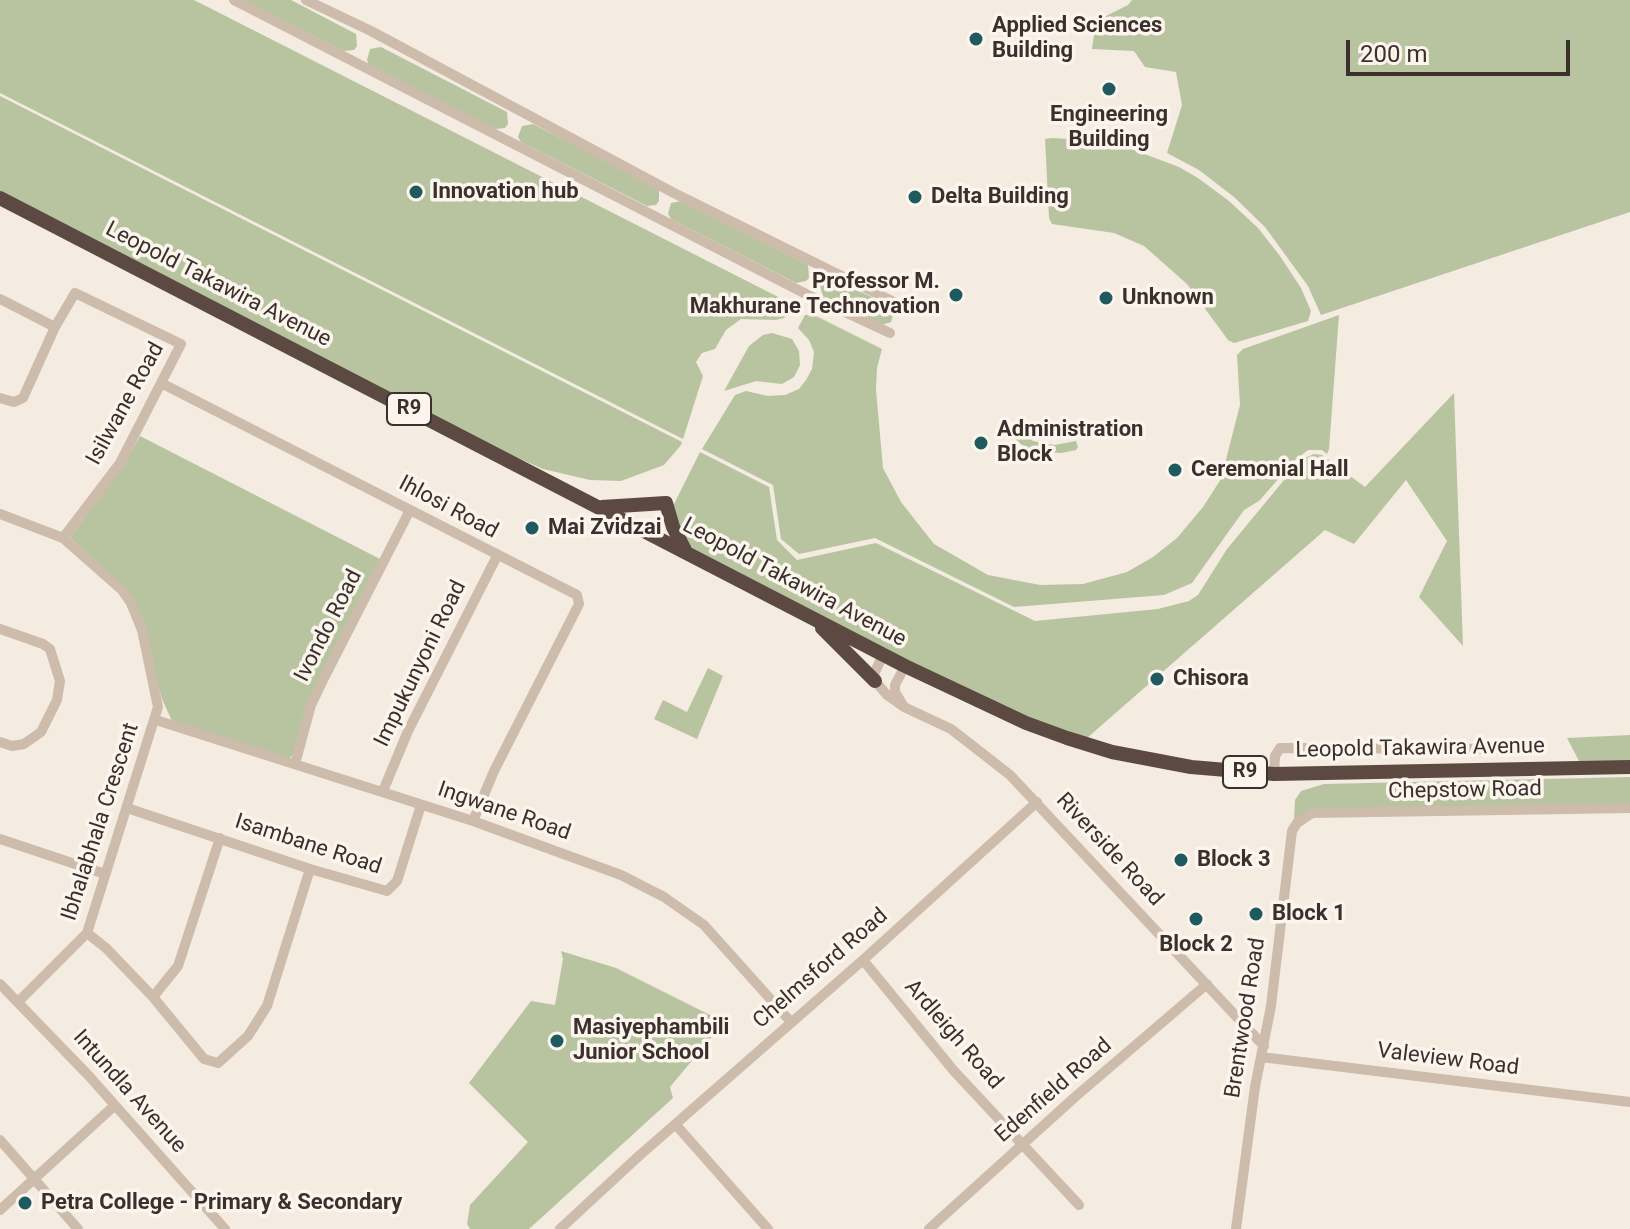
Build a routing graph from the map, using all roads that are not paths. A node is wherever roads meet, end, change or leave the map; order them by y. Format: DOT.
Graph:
graph roads {
  1 [pos="234,0"];
  2 [pos="306,0"];
  3 [pos="0,198"];
  4 [pos="0,299"];
  5 [pos="906,308"];
  6 [pos="55,327"];
  7 [pos="890,333"];
  8 [pos="163,384"];
  9 [pos="0,398"];
  10 [pos="599,508"];
  11 [pos="410,510"];
  12 [pos="0,514"];
  13 [pos="63,538"];
  14 [pos="685,551"];
  15 [pos="497,556"];
  16 [pos="816,621"];
  17 [pos="0,629"];
  18 [pos="883,655"];
  19 [pos="905,666"];
  20 [pos="875,681"];
  21 [pos="904,707"];
  22 [pos="156,720"];
  23 [pos="0,742"];
  24 [pos="1534,749"];
  25 [pos="295,764"];
  26 [pos="1630,767"];
  27 [pos="1274,774"];
  28 [pos="383,791"];
  29 [pos="1037,802"];
  30 [pos="421,805"];
  31 [pos="127,808"];
  32 [pos="1630,808"];
  33 [pos="1302,817"];
  34 [pos="473,821"];
  35 [pos="220,838"];
  36 [pos="0,839"];
  37 [pos="310,869"];
  38 [pos="105,874"];
  39 [pos="87,933"];
  40 [pos="863,960"];
  41 [pos="0,984"];
  42 [pos="1207,984"];
  43 [pos="153,997"];
  44 [pos="19,1001"];
  45 [pos="791,1022"];
  46 [pos="1262,1051"];
  47 [pos="1630,1102"];
  48 [pos="114,1106"];
  49 [pos="676,1125"];
  50 [pos="0,1140"];
  51 [pos="1024,1144"];
  52 [pos="35,1181"];
  53 [pos="1079,1205"];
  54 [pos="0,1210"];
  55 [pos="78,1229"];
  56 [pos="225,1229"];
  57 [pos="560,1229"];
  58 [pos="768,1229"];
  59 [pos="929,1229"];
  60 [pos="1236,1229"];
  1 -- 7 [label="street"];
  2 -- 5 [label="street"];
  3 -- 10 [label="highway, Leopold Takawira Avenue / R9"];
  4 -- 6 [label="street"];
  6 -- 8 [label="street, Isilwane Road"];
  6 -- 9 [label="street, Isilwane Road"];
  8 -- 11 [label="street, Ihlosi Road"];
  8 -- 13 [label="street, Isilwane Road"];
  10 -- 14 [label="highway, Leopold Takawira Avenue / R9"];
  10 -- 14 [label="highway"];
  11 -- 15 [label="street, Ihlosi Road"];
  11 -- 25 [label="street, Ivondo Road"];
  12 -- 13 [label="street, Ibhalabhala Crescent"];
  13 -- 22 [label="street, Ibhalabhala Crescent"];
  14 -- 16 [label="highway, Leopold Takawira Avenue / R9"];
  15 -- 28 [label="street, Impukunyoni Road"];
  15 -- 34 [label="street, Ihlosi Road"];
  16 -- 18 [label="highway, Leopold Takawira Avenue / R9"];
  16 -- 20 [label="highway"];
  17 -- 23 [label="street"];
  18 -- 19 [label="highway, Leopold Takawira Avenue / R9"];
  18 -- 20 [label="street"];
  19 -- 21 [label="street"];
  19 -- 27 [label="highway, Leopold Takawira Avenue / R9"];
  20 -- 21 [label="street, Riverside Road"];
  21 -- 29 [label="street, Riverside Road"];
  22 -- 25 [label="street, Ingwane Road"];
  22 -- 31 [label="street, Ibhalabhala Crescent"];
  24 -- 27 [label="street"];
  25 -- 28 [label="street, Ingwane Road"];
  26 -- 27 [label="highway, Leopold Takawira Avenue / R9"];
  28 -- 30 [label="street, Ingwane Road"];
  29 -- 40 [label="street, Chelmsford Road"];
  29 -- 42 [label="street, Riverside Road"];
  30 -- 34 [label="street, Ingwane Road"];
  30 -- 37 [label="street, Isambane Road"];
  31 -- 35 [label="street, Isambane Road"];
  31 -- 38 [label="street, Ibhalabhala Crescent"];
  32 -- 33 [label="street, Chepstow Road"];
  33 -- 46 [label="street, Brentwood Road"];
  34 -- 45 [label="street, Ingwane Road"];
  35 -- 37 [label="street, Isambane Road"];
  35 -- 43 [label="street"];
  36 -- 38 [label="street"];
  37 -- 43 [label="street"];
  38 -- 39 [label="street, Ibhalabhala Crescent"];
  39 -- 43 [label="street"];
  39 -- 44 [label="street, Ibhalabhala Crescent"];
  40 -- 45 [label="street, Chelmsford Road"];
  40 -- 51 [label="street, Ardleigh Road"];
  41 -- 44 [label="street, Intundla Avenue"];
  42 -- 46 [label="street, Riverside Road"];
  42 -- 51 [label="street, Edenfield Road"];
  44 -- 48 [label="street, Intundla Avenue"];
  45 -- 49 [label="street, Chelmsford Road"];
  46 -- 47 [label="street, Valeview Road"];
  46 -- 60 [label="street, Brentwood Road"];
  48 -- 52 [label="street"];
  48 -- 56 [label="street, Intundla Avenue"];
  49 -- 57 [label="street, Chelmsford Road"];
  49 -- 58 [label="street"];
  50 -- 52 [label="street"];
  51 -- 53 [label="street, Ardleigh Road"];
  51 -- 59 [label="street, Edenfield Road"];
  52 -- 54 [label="street"];
  52 -- 55 [label="street"];
}
